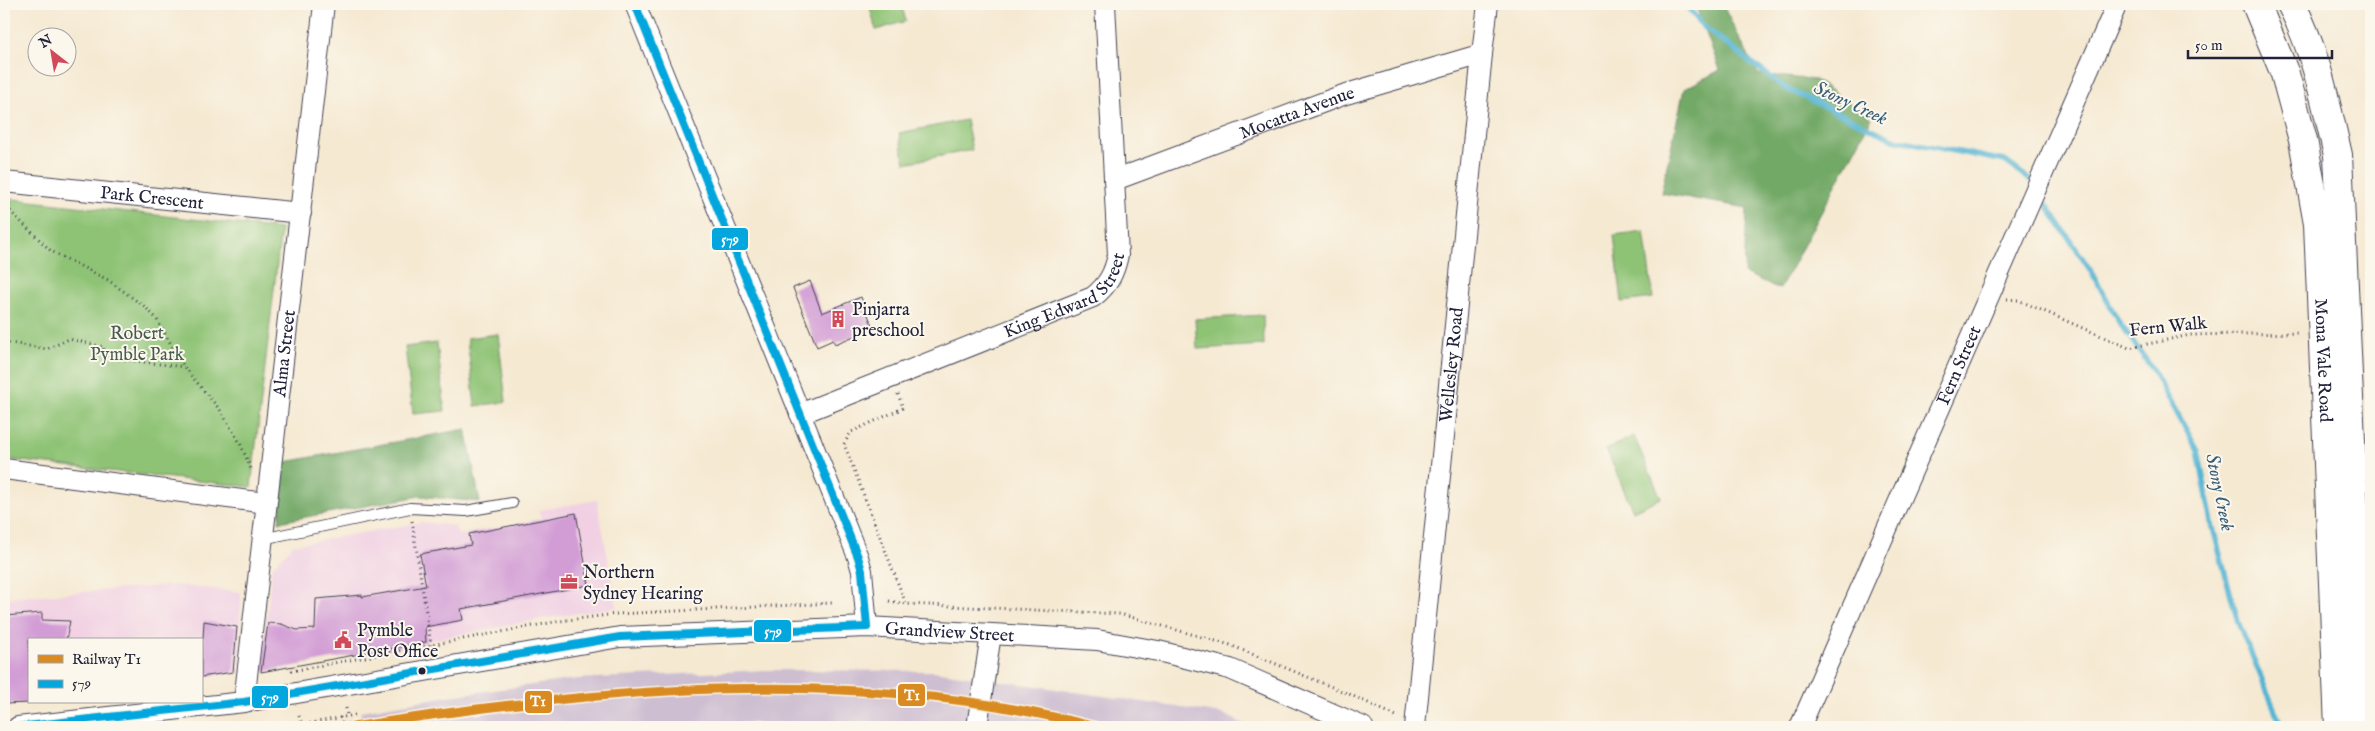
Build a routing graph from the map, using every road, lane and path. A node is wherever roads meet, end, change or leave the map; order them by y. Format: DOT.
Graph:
graph roads {
  1 [pos="324,4"];
  2 [pos="635,4"];
  3 [pos="1104,4"];
  4 [pos="1488,4"];
  5 [pos="2117,4"];
  6 [pos="2256,4"];
  7 [pos="2291,4"];
  8 [pos="1482,54"];
  9 [pos="1115,180"];
  10 [pos="6,182"];
  11 [pos="10,211"];
  12 [pos="301,214"];
  13 [pos="4,230"];
  14 [pos="1989,295"];
  15 [pos="2300,333"];
  16 [pos="4,342"];
  17 [pos="184,367"];
  18 [pos="896,391"];
  19 [pos="800,414"];
  20 [pos="4,469"];
  21 [pos="266,503"];
  22 [pos="512,503"];
  23 [pos="410,508"];
  24 [pos="262,539"];
  25 [pos="906,604"];
  26 [pos="867,627"];
  27 [pos="991,634"];
  28 [pos="431,645"];
  29 [pos="244,702"];
  30 [pos="346,708"];
  31 [pos="1390,712"];
  32 [pos="299,716"];
  33 [pos="340,718"];
  34 [pos="1407,722"];
  35 [pos="4,727"];
  36 [pos="9,727"];
  37 [pos="18,727"];
  38 [pos="342,727"];
  39 [pos="977,727"];
  40 [pos="1363,727"];
  41 [pos="1800,727"];
  42 [pos="2339,727"];
  43 [pos="2364,727"];
  1 -- 12 [label="street, Alma Street"];
  2 -- 19 [label="street"];
  3 -- 9 [label="street, King Edward Street"];
  4 -- 8 [label="street, Wellesley Road"];
  5 -- 14 [label="street, Fern Street"];
  6 -- 42 [label="highway, Mona Vale Road"];
  7 -- 43 [label="highway, Mona Vale Road"];
  8 -- 9 [label="street, Mocatta Avenue"];
  8 -- 34 [label="street, Wellesley Road"];
  9 -- 19 [label="street, King Edward Street"];
  10 -- 11 [label="path"];
  10 -- 12 [label="street, Park Crescent"];
  11 -- 13 [label="path"];
  11 -- 17 [label="path"];
  12 -- 21 [label="street, Alma Street"];
  14 -- 15 [label="path, Fern Walk"];
  14 -- 41 [label="street, Fern Street"];
  16 -- 17 [label="path"];
  17 -- 21 [label="path"];
  18 -- 25 [label="path"];
  19 -- 26 [label="street"];
  20 -- 21 [label="street"];
  21 -- 24 [label="street, Alma Street"];
  22 -- 23 [label="lane"];
  23 -- 24 [label="lane"];
  23 -- 28 [label="path"];
  24 -- 29 [label="street, Alma Street"];
  26 -- 27 [label="street, Grandview Street"];
  26 -- 29 [label="street, Grandview Street"];
  27 -- 39 [label="street"];
  27 -- 40 [label="street, Grandview Street"];
  29 -- 37 [label="street, Grandview Street"];
  30 -- 33 [label="path"];
  31 -- 34 [label="path"];
  32 -- 33 [label="path"];
  33 -- 38 [label="path"];
  35 -- 36 [label="street"];
}
